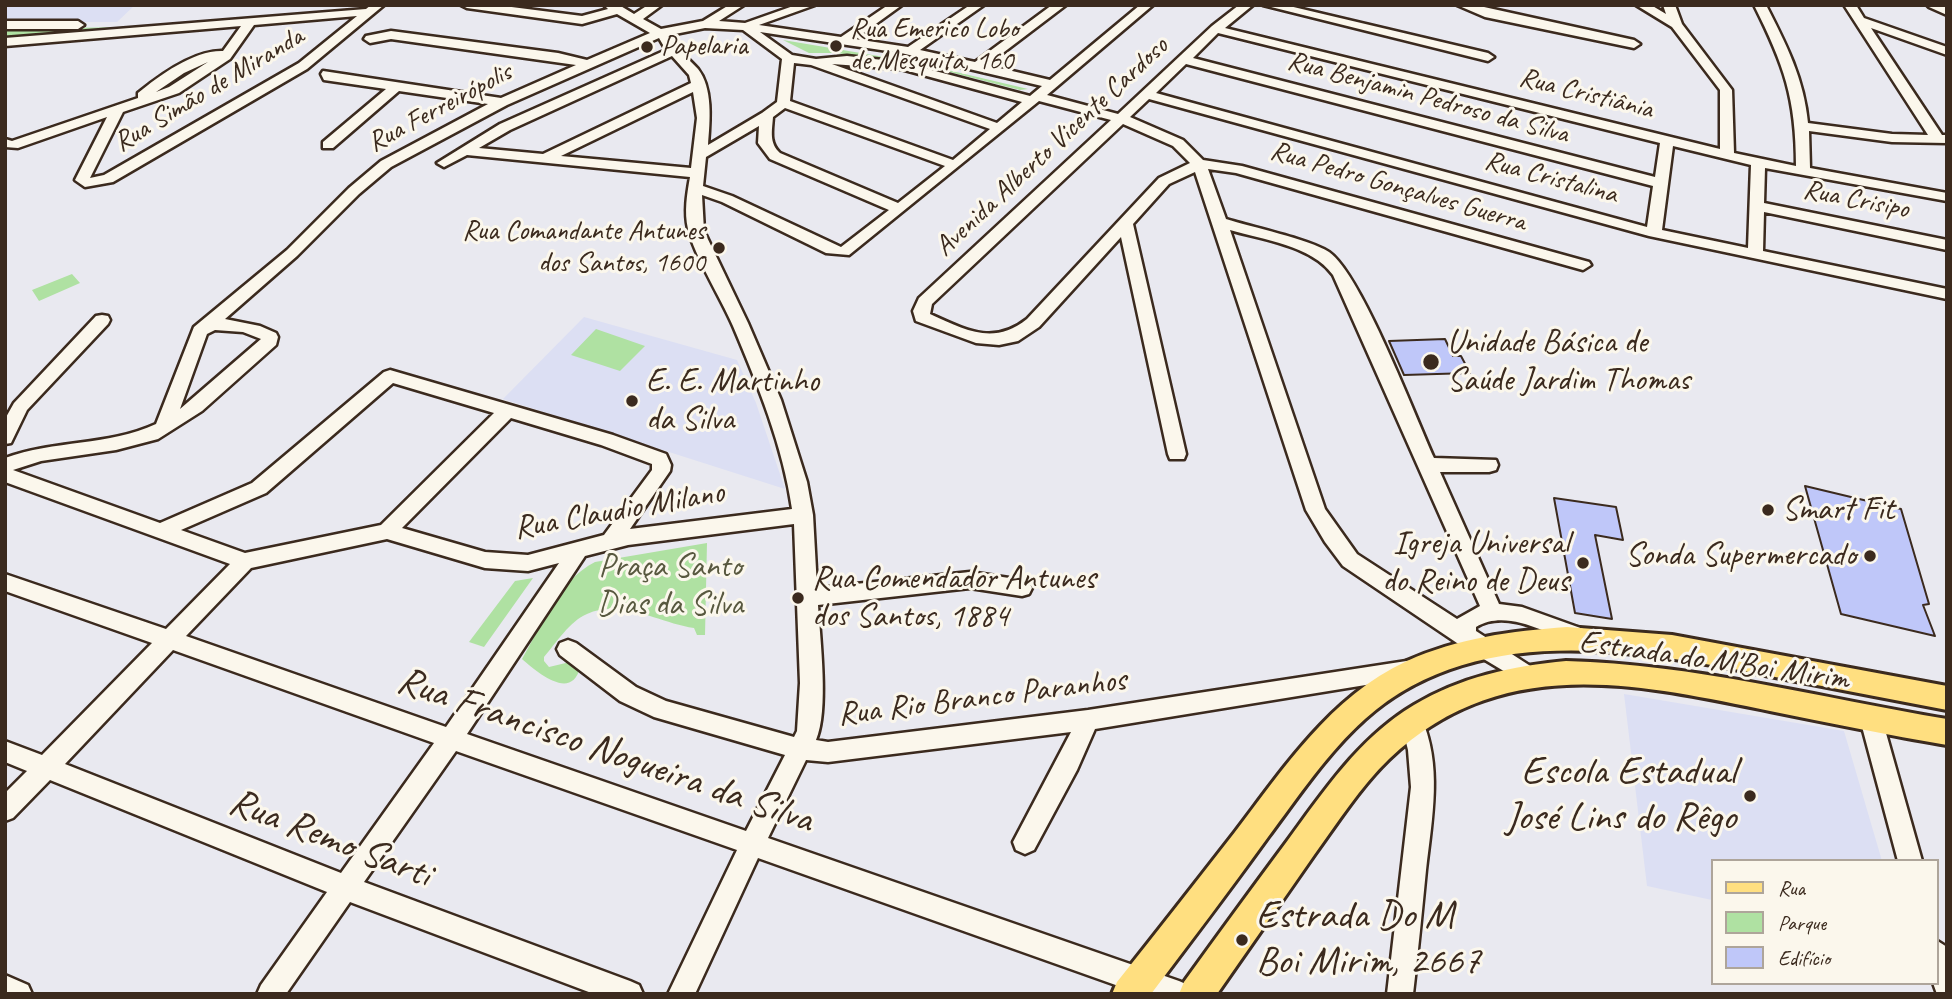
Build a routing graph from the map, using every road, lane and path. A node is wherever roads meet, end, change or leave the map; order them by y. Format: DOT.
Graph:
graph roads {
  1 [pos="467,5"];
  2 [pos="656,5"];
  3 [pos="738,5"];
  4 [pos="809,5"];
  5 [pos="896,5"];
  6 [pos="978,5"];
  7 [pos="1060,5"];
  8 [pos="1147,5"];
  9 [pos="1247,5"];
  10 [pos="1269,5"];
  11 [pos="1463,5"];
  12 [pos="1630,5"];
  13 [pos="1669,5"];
  14 [pos="1760,5"];
  15 [pos="1850,5"];
  16 [pos="1933,5"];
  17 [pos="614,7"];
  18 [pos="1646,7"];
  19 [pos="372,9"];
  20 [pos="1947,12"];
  21 [pos="636,18"];
  22 [pos="1863,21"];
  23 [pos="250,22"];
  24 [pos="705,24"];
  25 [pos="1676,24"];
  26 [pos="5,25"];
  27 [pos="201,25"];
  28 [pos="742,26"];
  29 [pos="1216,29"];
  30 [pos="663,35"];
  31 [pos="370,39"];
  32 [pos="844,41"];
  33 [pos="5,42"];
  34 [pos="1634,44"];
  35 [pos="674,51"];
  36 [pos="910,51"];
  37 [pos="1947,51"];
  38 [pos="1488,57"];
  39 [pos="789,58"];
  40 [pos="1183,59"];
  41 [pos="813,62"];
  42 [pos="586,64"];
  43 [pos="978,66"];
  44 [pos="327,74"];
  45 [pos="698,84"];
  46 [pos="1052,84"];
  47 [pos="395,88"];
  48 [pos="1146,94"];
  49 [pos="1034,99"];
  50 [pos="502,102"];
  51 [pos="783,103"];
  52 [pos="117,110"];
  53 [pos="767,116"];
  54 [pos="704,118"];
  55 [pos="1118,120"];
  56 [pos="1803,126"];
  57 [pos="999,128"];
  58 [pos="1942,139"];
  59 [pos="1667,141"];
  60 [pos="9,144"];
  61 [pos="328,145"];
  62 [pos="464,151"];
  63 [pos="1727,156"];
  64 [pos="547,158"];
  65 [pos="444,163"];
  66 [pos="1758,163"];
  67 [pos="1199,164"];
  68 [pos="955,166"];
  69 [pos="1803,171"];
  70 [pos="697,172"];
  71 [pos="1660,183"];
  72 [pos="1947,197"];
  73 [pos="1755,206"];
  74 [pos="900,209"];
  75 [pos="1219,222"];
  76 [pos="1125,223"];
  77 [pos="1654,233"];
  78 [pos="1947,245"];
  79 [pos="838,253"];
  80 [pos="1755,254"];
  81 [pos="1583,265"];
  82 [pos="1947,294"];
  83 [pos="102,320"];
  84 [pos="206,327"];
  85 [pos="507,411"];
  86 [pos="12,412"];
  87 [pos="164,428"];
  88 [pos="5,438"];
  89 [pos="1177,454"];
  90 [pos="1489,465"];
  91 [pos="5,466"];
  92 [pos="1428,466"];
  93 [pos="5,475"];
  94 [pos="803,515"];
  95 [pos="162,530"];
  96 [pos="387,531"];
  97 [pos="611,541"];
  98 [pos="578,550"];
  99 [pos="245,561"];
  100 [pos="5,582"];
  101 [pos="1022,588"];
  102 [pos="806,598"];
  103 [pos="1492,611"];
  104 [pos="1583,638"];
  105 [pos="169,639"];
  106 [pos="1473,642"];
  107 [pos="568,649"];
  108 [pos="1424,668"];
  109 [pos="1527,676"];
  110 [pos="1947,698"];
  111 [pos="1871,719"];
  112 [pos="1088,720"];
  113 [pos="1412,722"];
  114 [pos="1947,732"];
  115 [pos="450,740"];
  116 [pos="800,749"];
  117 [pos="5,751"];
  118 [pos="47,766"];
  119 [pos="5,810"];
  120 [pos="1025,842"];
  121 [pos="751,845"];
  122 [pos="1909,859"];
  123 [pos="346,888"];
  124 [pos="1938,959"];
  125 [pos="1947,985"];
  126 [pos="1135,986"];
  127 [pos="5,988"];
  128 [pos="19,994"];
  129 [pos="270,994"];
  130 [pos="630,994"];
  131 [pos="681,994"];
  132 [pos="1179,994"];
  133 [pos="1196,994"];
  134 [pos="1400,994"];
  1 -- 17 [label="street"];
  2 -- 21 [label="street"];
  3 -- 24 [label="street"];
  4 -- 28 [label="street"];
  5 -- 32 [label="street"];
  6 -- 36 [label="street"];
  7 -- 43 [label="street"];
  8 -- 46 [label="street"];
  9 -- 29 [label="street, Avenida Alberto Vicente Cardoso"];
  10 -- 38 [label="street"];
  11 -- 34 [label="street"];
  12 -- 18 [label="street"];
  13 -- 25 [label="street"];
  14 -- 56 [label="street"];
  15 -- 22 [label="street"];
  16 -- 20 [label="street"];
  17 -- 21 [label="street"];
  18 -- 25 [label="street"];
  19 -- 23 [label="street"];
  19 -- 52 [label="street, Rua Simão de Miranda"];
  21 -- 30 [label="street"];
  22 -- 37 [label="street"];
  22 -- 58 [label="street"];
  23 -- 27 [label="street"];
  23 -- 52 [label="street"];
  24 -- 28 [label="street"];
  24 -- 30 [label="street, Rua Ferreirópolis"];
  25 -- 63 [label="street"];
  26 -- 27 [label="street"];
  27 -- 33 [label="street"];
  28 -- 32 [label="street"];
  28 -- 39 [label="street"];
  29 -- 40 [label="street, Avenida Alberto Vicente Cardoso"];
  29 -- 59 [label="street, Rua Cristiânia"];
  30 -- 35 [label="street"];
  30 -- 42 [label="street, Rua Ferreirópolis"];
  30 -- 54 [label="street"];
  31 -- 42 [label="street"];
  32 -- 36 [label="street"];
  35 -- 45 [label="street"];
  35 -- 62 [label="street"];
  36 -- 43 [label="street"];
  39 -- 41 [label="street"];
  39 -- 51 [label="street"];
  40 -- 48 [label="street, Avenida Alberto Vicente Cardoso"];
  40 -- 71 [label="street, Rua Benjamin Pedroso da Silva"];
  41 -- 49 [label="street"];
  41 -- 57 [label="street"];
  42 -- 50 [label="street, Rua Ferreirópolis"];
  43 -- 46 [label="street"];
  44 -- 47 [label="street"];
  45 -- 54 [label="street"];
  45 -- 64 [label="street"];
  46 -- 49 [label="street"];
  47 -- 50 [label="street"];
  47 -- 61 [label="street"];
  48 -- 55 [label="street, Avenida Alberto Vicente Cardoso"];
  48 -- 77 [label="street, Rua Cristalina"];
  49 -- 55 [label="street"];
  49 -- 57 [label="street"];
  50 -- 84 [label="street, Rua Ferreirópolis"];
  51 -- 53 [label="street"];
  51 -- 68 [label="street"];
  52 -- 60 [label="street"];
  53 -- 70 [label="street"];
  53 -- 74 [label="street"];
  54 -- 70 [label="street"];
  55 -- 67 [label="street"];
  55 -- 76 [label="street, Avenida Alberto Vicente Cardoso"];
  56 -- 58 [label="street"];
  56 -- 69 [label="street"];
  57 -- 68 [label="street"];
  59 -- 63 [label="street, Rua Cristiânia"];
  59 -- 71 [label="street"];
  62 -- 64 [label="street"];
  62 -- 65 [label="street"];
  63 -- 66 [label="street, Rua Cristiânia"];
  64 -- 70 [label="street"];
  66 -- 69 [label="street, Rua Cristiânia"];
  66 -- 73 [label="street"];
  67 -- 75 [label="street"];
  67 -- 76 [label="street"];
  67 -- 81 [label="street, Rua Pedro Gonçalves Guerra"];
  68 -- 74 [label="street"];
  69 -- 72 [label="street, Rua Cristiânia"];
  70 -- 79 [label="street"];
  70 -- 94 [label="street"];
  71 -- 77 [label="street"];
  73 -- 78 [label="street, Rua Crisipo"];
  73 -- 80 [label="street"];
  74 -- 79 [label="street"];
  75 -- 92 [label="street"];
  75 -- 106 [label="street"];
  76 -- 89 [label="street"];
  77 -- 80 [label="street, Rua Cristalina"];
  80 -- 82 [label="street, Rua Cristalina"];
  83 -- 86 [label="street"];
  84 -- 87 [label="street"];
  84 -- 87 [label="street"];
  85 -- 95 [label="street"];
  85 -- 96 [label="street"];
  85 -- 97 [label="street"];
  86 -- 88 [label="street"];
  87 -- 91 [label="street"];
  90 -- 92 [label="street"];
  92 -- 103 [label="street"];
  93 -- 95 [label="street"];
  94 -- 97 [label="street, Rua Claudio Milano"];
  94 -- 102 [label="street"];
  95 -- 99 [label="street"];
  96 -- 98 [label="street, Rua Claudio Milano"];
  96 -- 99 [label="street, Rua Claudio Milano"];
  97 -- 98 [label="street, Rua Claudio Milano"];
  98 -- 115 [label="street"];
  99 -- 105 [label="street"];
  100 -- 105 [label="street, Rua Francisco Nogueira da Silva"];
  101 -- 102 [label="street"];
  102 -- 116 [label="street"];
  103 -- 104 [label="street"];
  103 -- 106 [label="street"];
  104 -- 106 [label="main road, Estrada do M'Boi Mirim"];
  104 -- 110 [label="main road, Estrada do M'Boi Mirim"];
  105 -- 115 [label="street, Rua Francisco Nogueira da Silva"];
  105 -- 118 [label="street"];
  106 -- 108 [label="main road, Estrada do M'Boi Mirim"];
  106 -- 109 [label="street"];
  107 -- 116 [label="street, Rua Rio Branco Paranhos"];
  108 -- 112 [label="street, Rua Rio Branco Paranhos"];
  108 -- 126 [label="main road, Estrada do M'Boi Mirim"];
  109 -- 111 [label="main road, Estrada do M'Boi Mirim"];
  109 -- 113 [label="main road, Estrada do M'Boi Mirim"];
  111 -- 114 [label="main road, Estrada do M'Boi Mirim"];
  111 -- 122 [label="street"];
  112 -- 116 [label="street, Rua Rio Branco Paranhos"];
  112 -- 120 [label="street"];
  113 -- 133 [label="main road, Estrada do M'Boi Mirim"];
  113 -- 134 [label="street"];
  115 -- 121 [label="street, Rua Francisco Nogueira da Silva"];
  115 -- 123 [label="street"];
  116 -- 121 [label="street"];
  117 -- 118 [label="street, Rua Remo Sarti"];
  118 -- 119 [label="street"];
  118 -- 123 [label="street, Rua Remo Sarti"];
  121 -- 126 [label="street, Rua Francisco Nogueira da Silva"];
  121 -- 131 [label="street"];
  123 -- 129 [label="street"];
  123 -- 130 [label="street, Rua Remo Sarti"];
  124 -- 125 [label="street"];
  126 -- 132 [label="street, Rua Francisco Nogueira da Silva"];
  127 -- 128 [label="street"];
}
